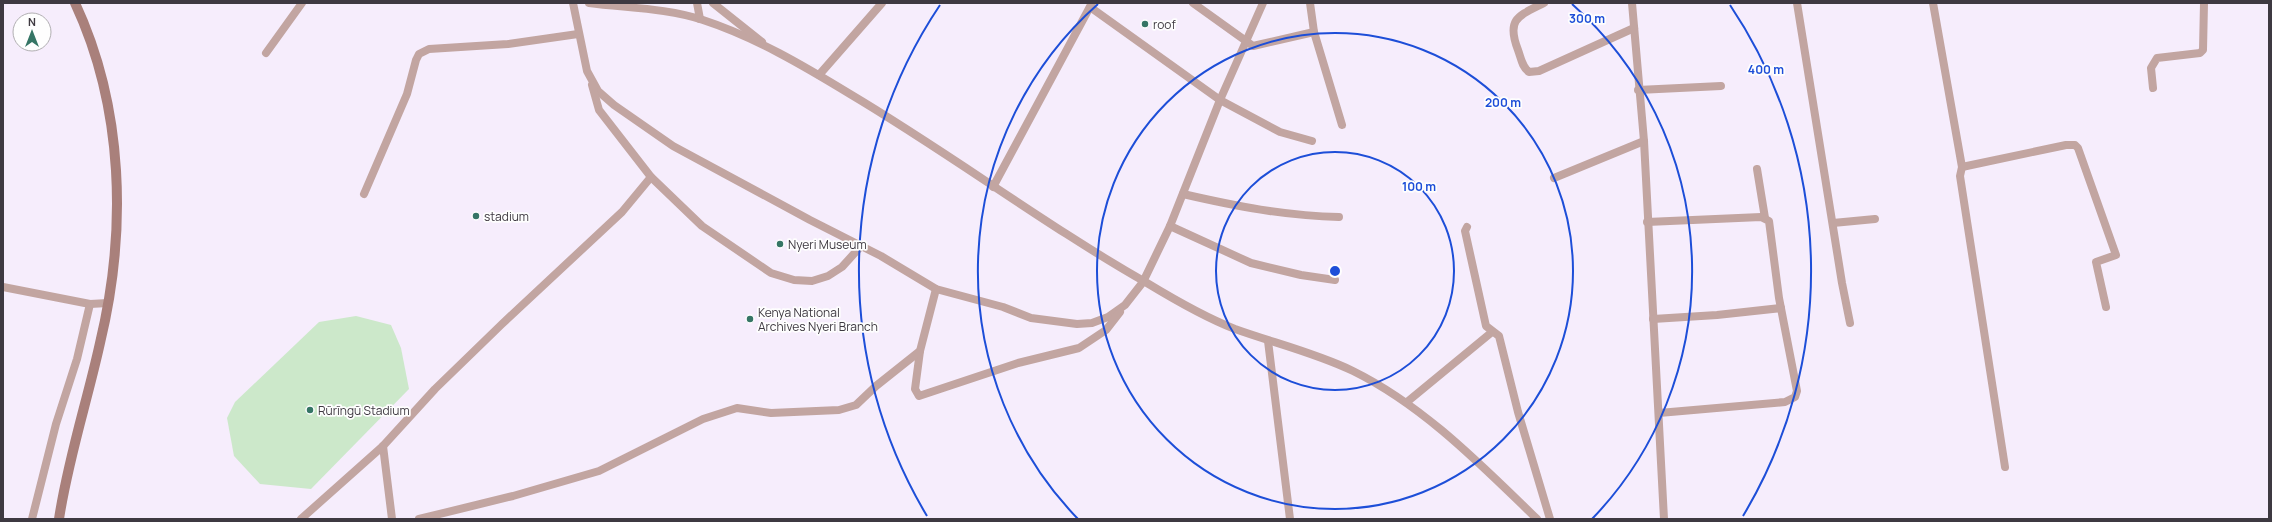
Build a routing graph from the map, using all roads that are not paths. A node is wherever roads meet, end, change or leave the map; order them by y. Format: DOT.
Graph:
graph roads {
  1 [pos="75,3"];
  2 [pos="302,3"];
  3 [pos="573,3"];
  4 [pos="589,3"];
  5 [pos="697,3"];
  6 [pos="713,3"];
  7 [pos="882,3"];
  8 [pos="1193,3"];
  9 [pos="1263,3"];
  10 [pos="1310,3"];
  11 [pos="1544,3"];
  12 [pos="1632,3"];
  13 [pos="1797,3"];
  14 [pos="1933,3"];
  15 [pos="2204,3"];
  16 [pos="1091,5"];
  17 [pos="700,19"];
  18 [pos="1075,24"];
  19 [pos="1634,28"];
  20 [pos="1314,32"];
  21 [pos="578,34"];
  22 [pos="1246,41"];
  23 [pos="767,47"];
  24 [pos="266,53"];
  25 [pos="587,70"];
  26 [pos="820,75"];
  27 [pos="1721,86"];
  28 [pos="2153,88"];
  29 [pos="1638,90"];
  30 [pos="1220,100"];
  31 [pos="1342,125"];
  32 [pos="1312,141"];
  33 [pos="1644,141"];
  34 [pos="1962,167"];
  35 [pos="1757,169"];
  36 [pos="651,177"];
  37 [pos="1554,178"];
  38 [pos="993,186"];
  39 [pos="364,194"];
  40 [pos="1184,194"];
  41 [pos="1339,218"];
  42 [pos="1765,218"];
  43 [pos="1875,219"];
  44 [pos="1647,222"];
  45 [pos="1833,223"];
  46 [pos="1170,226"];
  47 [pos="1467,227"];
  48 [pos="862,246"];
  49 [pos="1335,280"];
  50 [pos="1143,282"];
  51 [pos="3,287"];
  52 [pos="936,289"];
  53 [pos="108,303"];
  54 [pos="90,304"];
  55 [pos="1125,305"];
  56 [pos="2106,307"];
  57 [pos="1781,308"];
  58 [pos="1653,319"];
  59 [pos="1850,323"];
  60 [pos="1492,332"];
  61 [pos="1268,341"];
  62 [pos="920,351"];
  63 [pos="1407,402"];
  64 [pos="1659,413"];
  65 [pos="383,446"];
  66 [pos="2005,467"];
  67 [pos="32,519"];
  68 [pos="60,519"];
  69 [pos="301,519"];
  70 [pos="392,519"];
  71 [pos="419,519"];
  72 [pos="1290,519"];
  73 [pos="1537,519"];
  74 [pos="1550,519"];
  75 [pos="1664,519"];
  1 -- 53 [label="main road"];
  2 -- 24 [label="street"];
  3 -- 21 [label="street"];
  4 -- 17 [label="street"];
  5 -- 17 [label="street"];
  6 -- 23 [label="street"];
  7 -- 26 [label="street"];
  8 -- 22 [label="street"];
  9 -- 22 [label="street"];
  10 -- 20 [label="street"];
  11 -- 19 [label="street"];
  12 -- 19 [label="street"];
  13 -- 45 [label="street"];
  14 -- 34 [label="street"];
  15 -- 28 [label="street"];
  16 -- 30 [label="street"];
  16 -- 38 [label="street"];
  17 -- 23 [label="street"];
  18 -- 38 [label="street"];
  19 -- 29 [label="street"];
  20 -- 22 [label="street"];
  20 -- 31 [label="street"];
  21 -- 25 [label="street"];
  21 -- 39 [label="street"];
  22 -- 30 [label="street"];
  23 -- 26 [label="street"];
  25 -- 36 [label="street"];
  25 -- 48 [label="street"];
  26 -- 38 [label="street"];
  27 -- 29 [label="street"];
  29 -- 33 [label="street"];
  30 -- 32 [label="street"];
  30 -- 40 [label="street"];
  33 -- 37 [label="street"];
  33 -- 44 [label="street"];
  34 -- 56 [label="street"];
  34 -- 66 [label="street"];
  35 -- 42 [label="street"];
  36 -- 48 [label="street"];
  36 -- 65 [label="street"];
  38 -- 50 [label="street"];
  40 -- 41 [label="street"];
  40 -- 46 [label="street"];
  42 -- 44 [label="street"];
  42 -- 57 [label="street"];
  43 -- 45 [label="street"];
  44 -- 58 [label="street"];
  45 -- 59 [label="street"];
  46 -- 49 [label="street"];
  46 -- 50 [label="street"];
  47 -- 60 [label="street"];
  48 -- 52 [label="street"];
  50 -- 55 [label="street"];
  50 -- 61 [label="street"];
  51 -- 54 [label="street"];
  52 -- 55 [label="street"];
  52 -- 62 [label="street"];
  53 -- 54 [label="street"];
  53 -- 68 [label="main road"];
  54 -- 67 [label="street"];
  55 -- 62 [label="street"];
  57 -- 58 [label="street"];
  57 -- 64 [label="street"];
  58 -- 64 [label="street"];
  60 -- 63 [label="street"];
  60 -- 74 [label="street"];
  61 -- 63 [label="street"];
  61 -- 72 [label="street"];
  62 -- 71 [label="street"];
  63 -- 73 [label="street"];
  64 -- 75 [label="street"];
  65 -- 69 [label="street"];
  65 -- 70 [label="street"];
}
